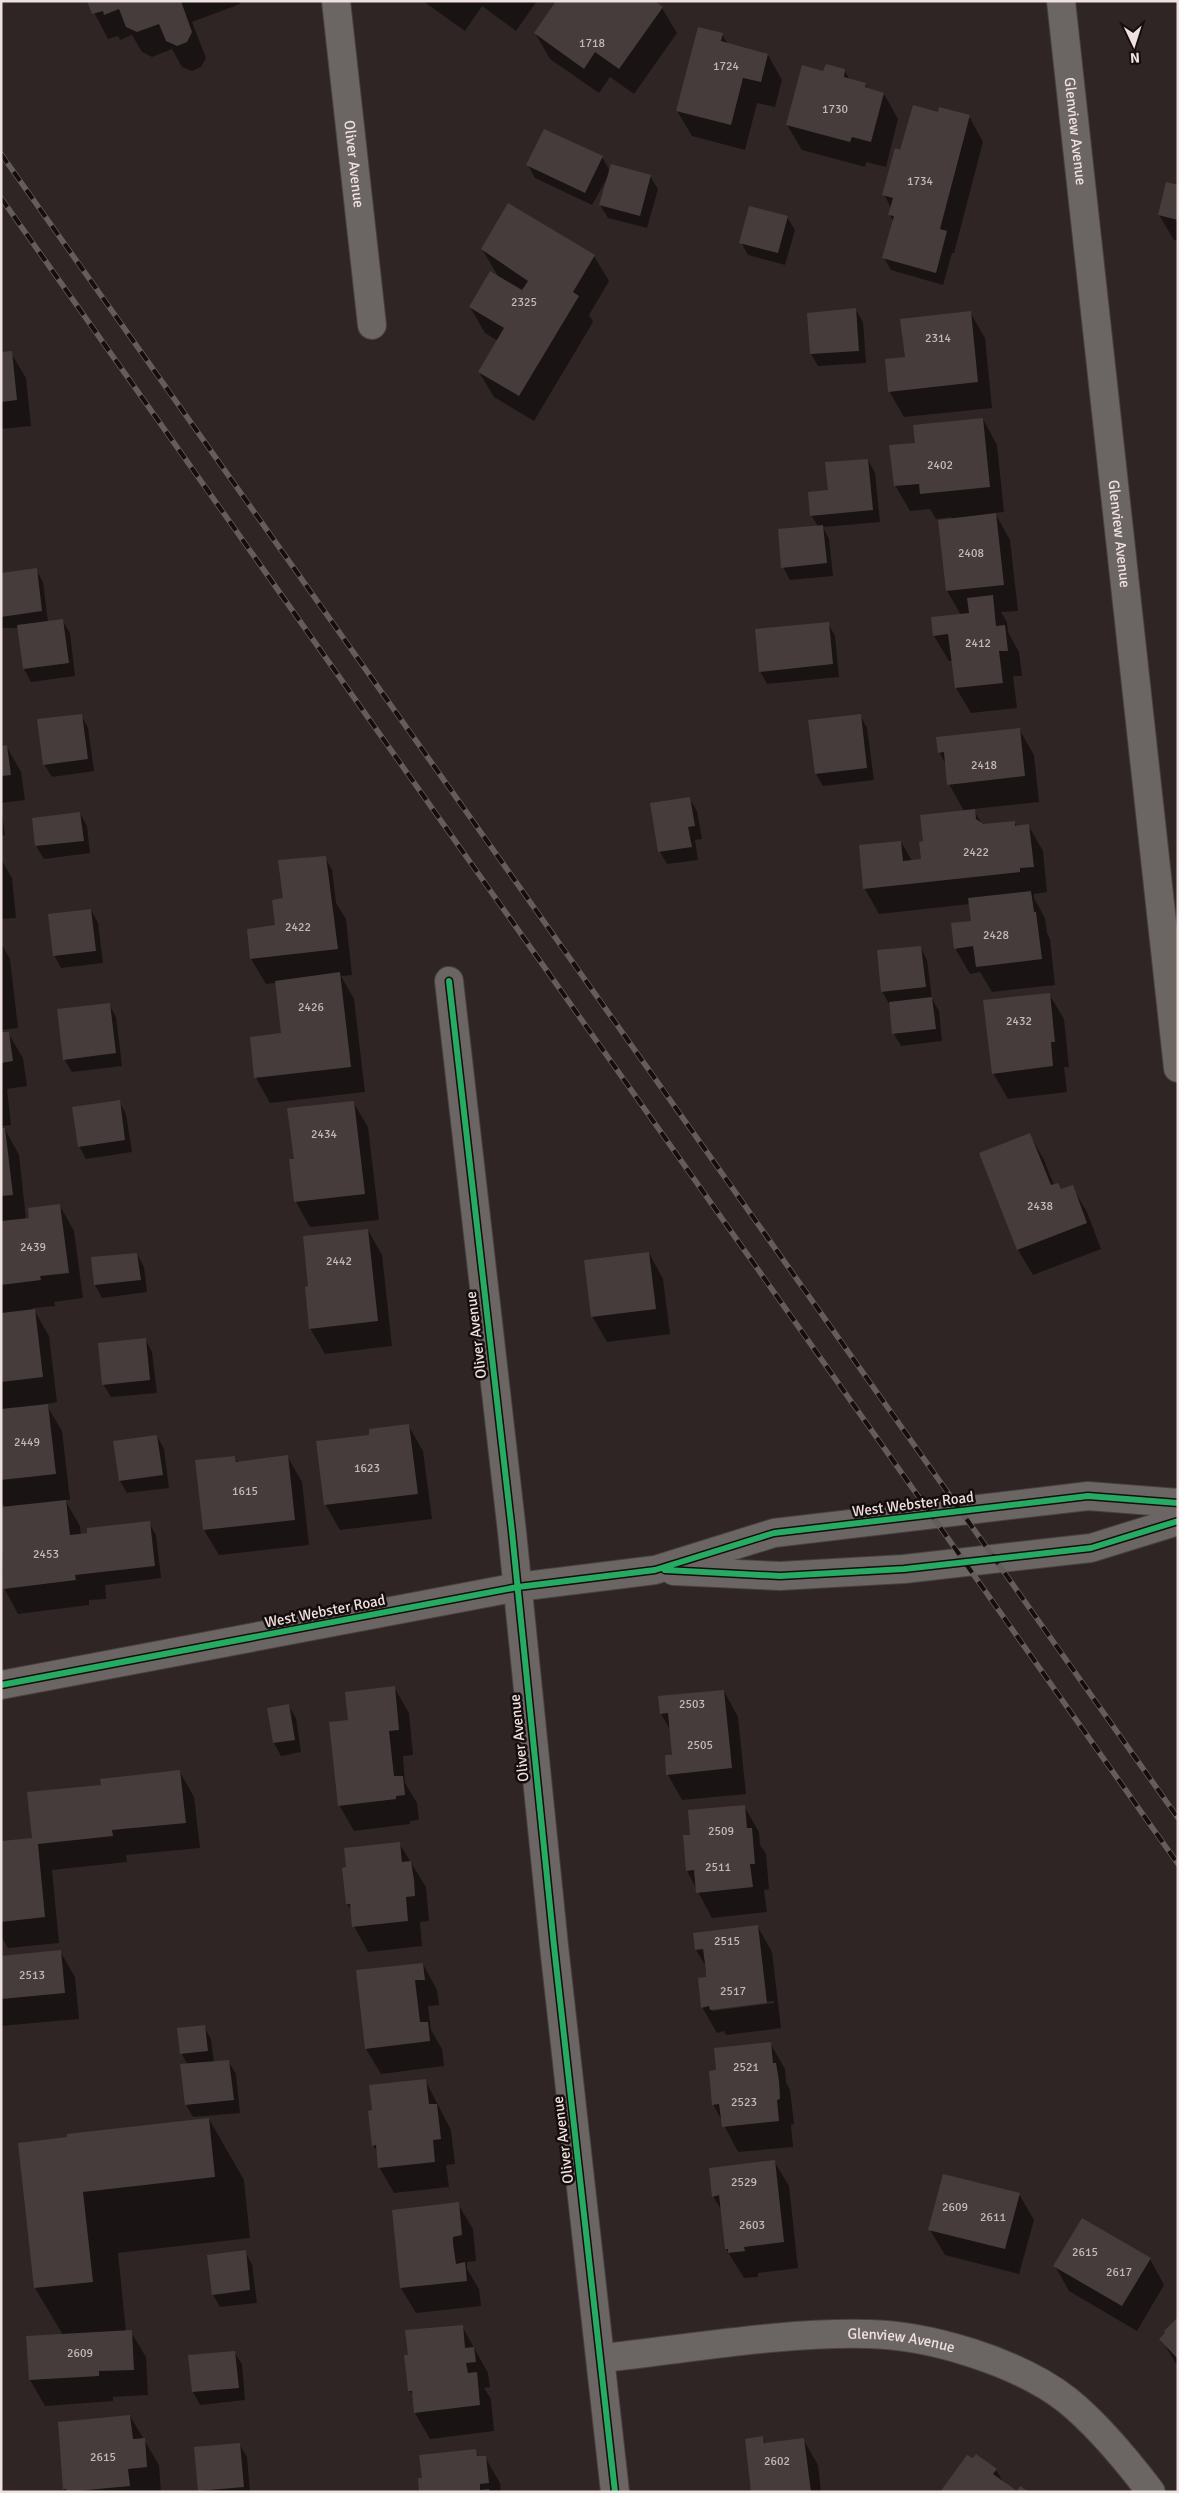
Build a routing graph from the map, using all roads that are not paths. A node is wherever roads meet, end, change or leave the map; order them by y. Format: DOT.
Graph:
graph roads {
  1 [pos="336,1"];
  2 [pos="1061,1"];
  3 [pos="372,325"];
  4 [pos="449,981"];
  5 [pos="1178,1068"];
  6 [pos="1178,1503"];
  7 [pos="1178,1521"];
  8 [pos="655,1570"];
  9 [pos="518,1587"];
  10 [pos="1,1685"];
  11 [pos="601,2358"];
  12 [pos="615,2492"];
  13 [pos="1151,2492"];
  1 -- 3 [label="street, Oliver Avenue"];
  2 -- 5 [label="street, Glenview Avenue"];
  4 -- 9 [label="street, Oliver Avenue"];
  6 -- 8 [label="street, West Webster Road"];
  7 -- 8 [label="street, West Webster Road"];
  8 -- 9 [label="street, West Webster Road"];
  9 -- 10 [label="street, West Webster Road"];
  9 -- 11 [label="street, Oliver Avenue"];
  11 -- 12 [label="street, Oliver Avenue"];
  11 -- 13 [label="street, Glenview Avenue"];
}
